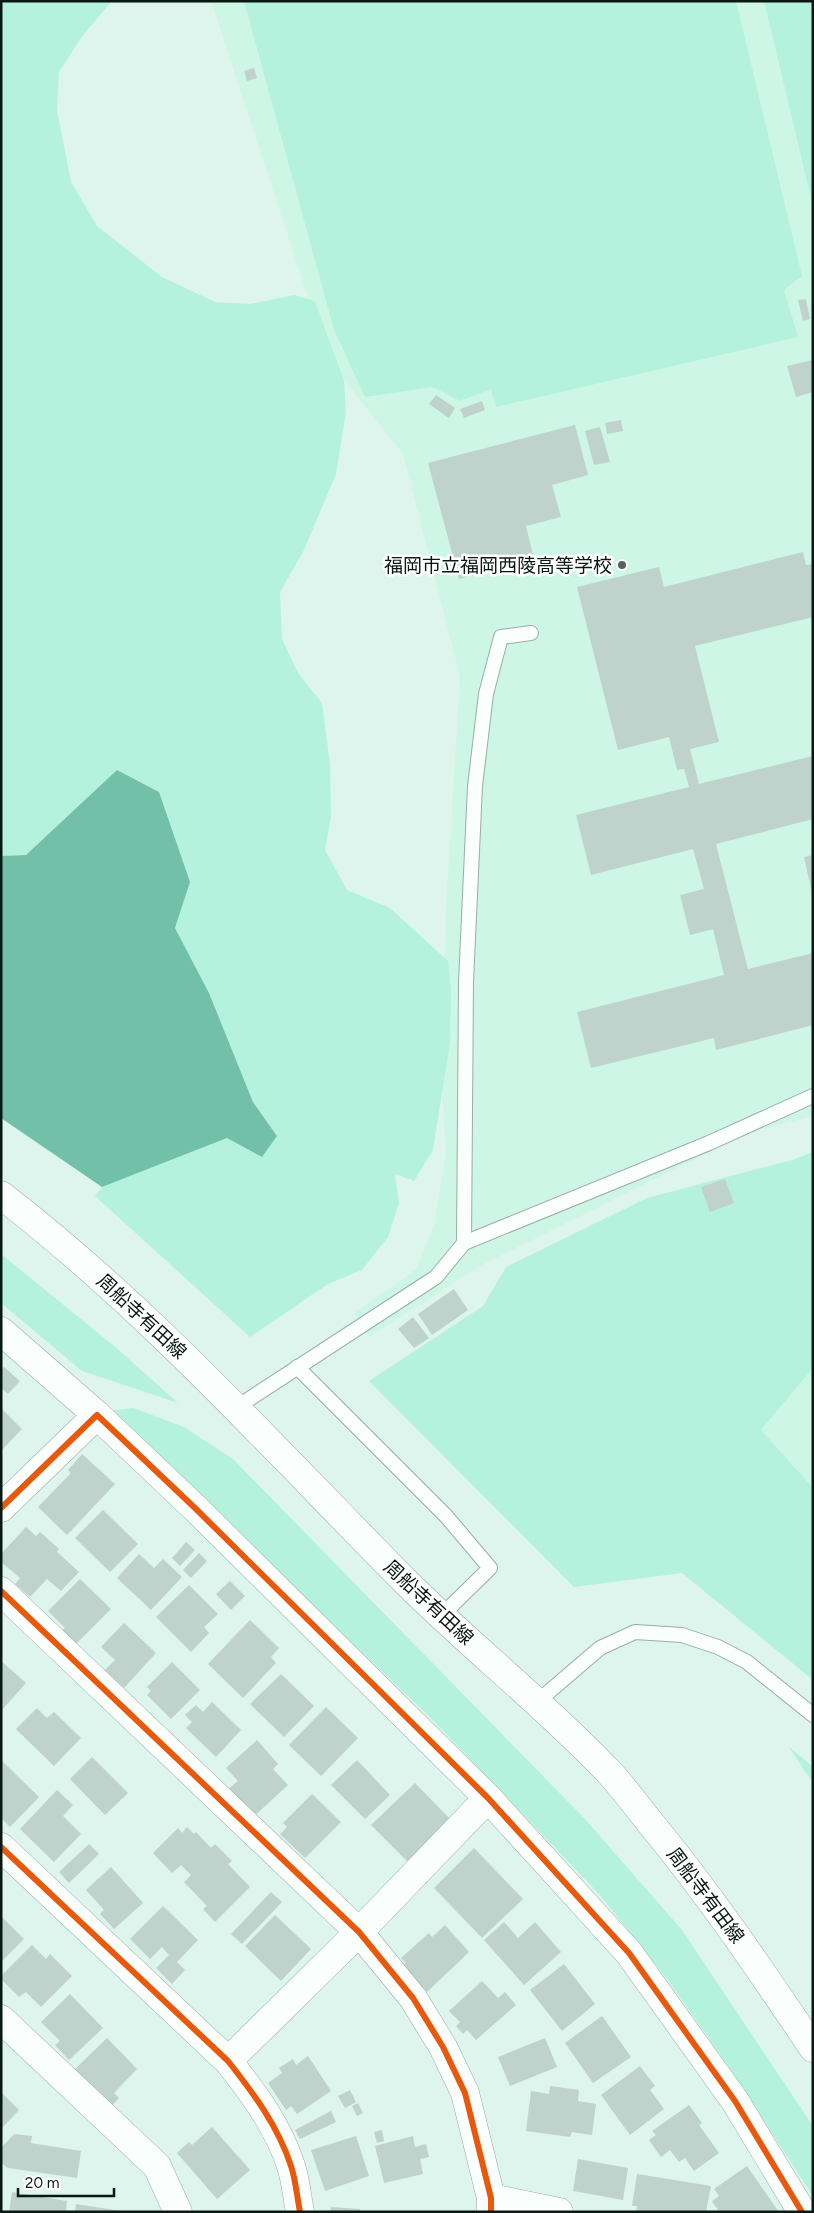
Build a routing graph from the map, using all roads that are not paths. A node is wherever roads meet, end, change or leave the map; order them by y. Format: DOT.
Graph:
graph roads {
  1 [pos="530,633"];
  2 [pos="813,1096"];
  3 [pos="1,1195"];
  4 [pos="464,1243"];
  5 [pos="1,1330"];
  6 [pos="297,1367"];
  7 [pos="237,1407"];
  8 [pos="97,1415"];
  9 [pos="1,1508"];
  10 [pos="1,1591"];
  11 [pos="442,1615"];
  12 [pos="537,1702"];
  13 [pos="813,1716"];
  14 [pos="488,1798"];
  15 [pos="1,1847"];
  16 [pos="359,1932"];
  17 [pos="1,2019"];
  18 [pos="813,2048"];
  19 [pos="228,2061"];
  20 [pos="491,2205"];
  21 [pos="178,2212"];
  22 [pos="300,2212"];
  23 [pos="558,2212"];
  24 [pos="802,2212"];
  1 -- 4 [label="lane"];
  2 -- 4 [label="lane"];
  3 -- 7 [label="street, 周船寺有田線"];
  4 -- 6 [label="lane"];
  5 -- 8 [label="street"];
  6 -- 7 [label="lane"];
  6 -- 11 [label="lane"];
  7 -- 11 [label="street, 周船寺有田線"];
  8 -- 9 [label="street"];
  8 -- 14 [label="street"];
  10 -- 16 [label="street"];
  11 -- 12 [label="street, 周船寺有田線"];
  12 -- 13 [label="lane"];
  12 -- 18 [label="street, 周船寺有田線"];
  14 -- 16 [label="street"];
  14 -- 24 [label="street"];
  15 -- 19 [label="street"];
  16 -- 19 [label="street"];
  16 -- 20 [label="street"];
  17 -- 21 [label="street"];
  19 -- 22 [label="street"];
  20 -- 23 [label="street"];
}
